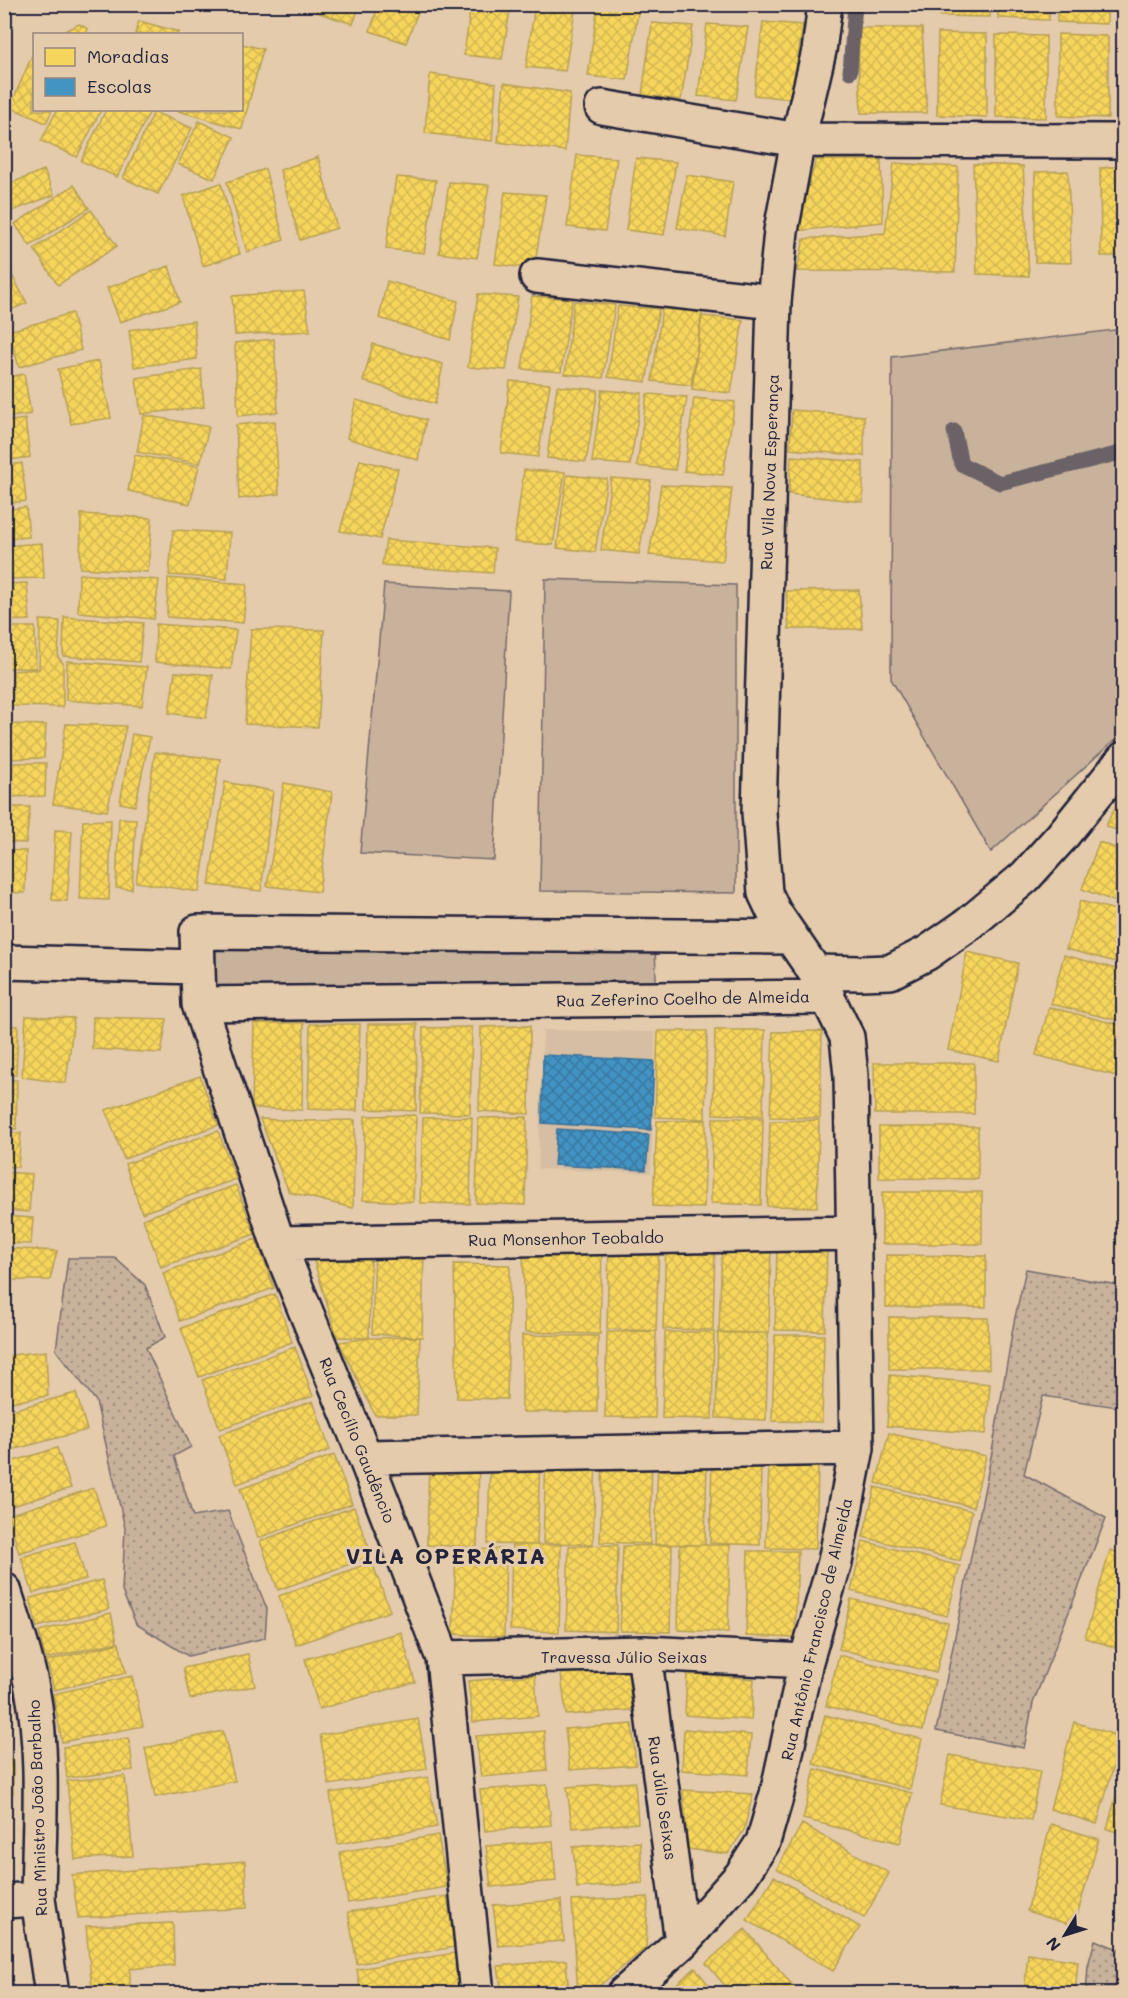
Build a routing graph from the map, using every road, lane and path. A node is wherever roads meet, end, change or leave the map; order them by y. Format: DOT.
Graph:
graph roads {
  1 [pos="825,4"];
  2 [pos="602,107"];
  3 [pos="798,140"];
  4 [pos="1124,141"];
  5 [pos="537,276"];
  6 [pos="774,302"];
  7 [pos="1124,759"];
  8 [pos="790,937"];
  9 [pos="4,962"];
  10 [pos="198,967"];
  11 [pos="822,984"];
  12 [pos="199,1004"];
  13 [pos="854,1233"];
  14 [pos="278,1243"];
  15 [pos="857,1448"];
  16 [pos="365,1457"];
  17 [pos="4,1590"];
  18 [pos="644,1653"];
  19 [pos="443,1658"];
  20 [pos="806,1661"];
  21 [pos="38,1899"];
  22 [pos="4,1901"];
  23 [pos="682,1942"];
  24 [pos="52,1994"];
  25 [pos="477,1994"];
  26 [pos="624,1994"];
  1 -- 3 [label="street, Rua Vila Nova Esperança"];
  2 -- 3 [label="street"];
  3 -- 4 [label="street"];
  3 -- 6 [label="street, Rua Vila Nova Esperança"];
  5 -- 6 [label="street"];
  6 -- 8 [label="street, Rua Vila Nova Esperança"];
  7 -- 11 [label="street"];
  8 -- 10 [label="street, Rua Cecílio Gaudêncio"];
  8 -- 11 [label="street, Rua Zeferino Coelho de Almeida"];
  9 -- 10 [label="street"];
  10 -- 12 [label="street, Rua Cecílio Gaudêncio"];
  11 -- 12 [label="street, Rua Zeferino Coelho de Almeida"];
  11 -- 13 [label="street, Rua Antônio Francisco de Almeida"];
  12 -- 14 [label="street, Rua Cecílio Gaudêncio"];
  13 -- 14 [label="street, Rua Monsenhor Teobaldo"];
  13 -- 15 [label="street, Rua Antônio Francisco de Almeida"];
  14 -- 16 [label="street, Rua Cecílio Gaudêncio"];
  15 -- 16 [label="street"];
  15 -- 20 [label="street, Rua Antônio Francisco de Almeida"];
  16 -- 19 [label="street, Rua Cecílio Gaudêncio"];
  17 -- 21 [label="street, Rua Ministro João Barbalho"];
  18 -- 19 [label="street, Travessa Júlio Seixas"];
  18 -- 20 [label="street, Travessa Júlio Seixas"];
  18 -- 23 [label="street, Rua Júlio Seixas"];
  19 -- 25 [label="street, Rua Cecílio Gaudêncio"];
  20 -- 23 [label="street, Rua Antônio Francisco de Almeida"];
  21 -- 22 [label="street"];
  21 -- 24 [label="street, Rua Ministro João Barbalho"];
  23 -- 26 [label="street, Rua Antônio Francisco de Almeida"];
}
